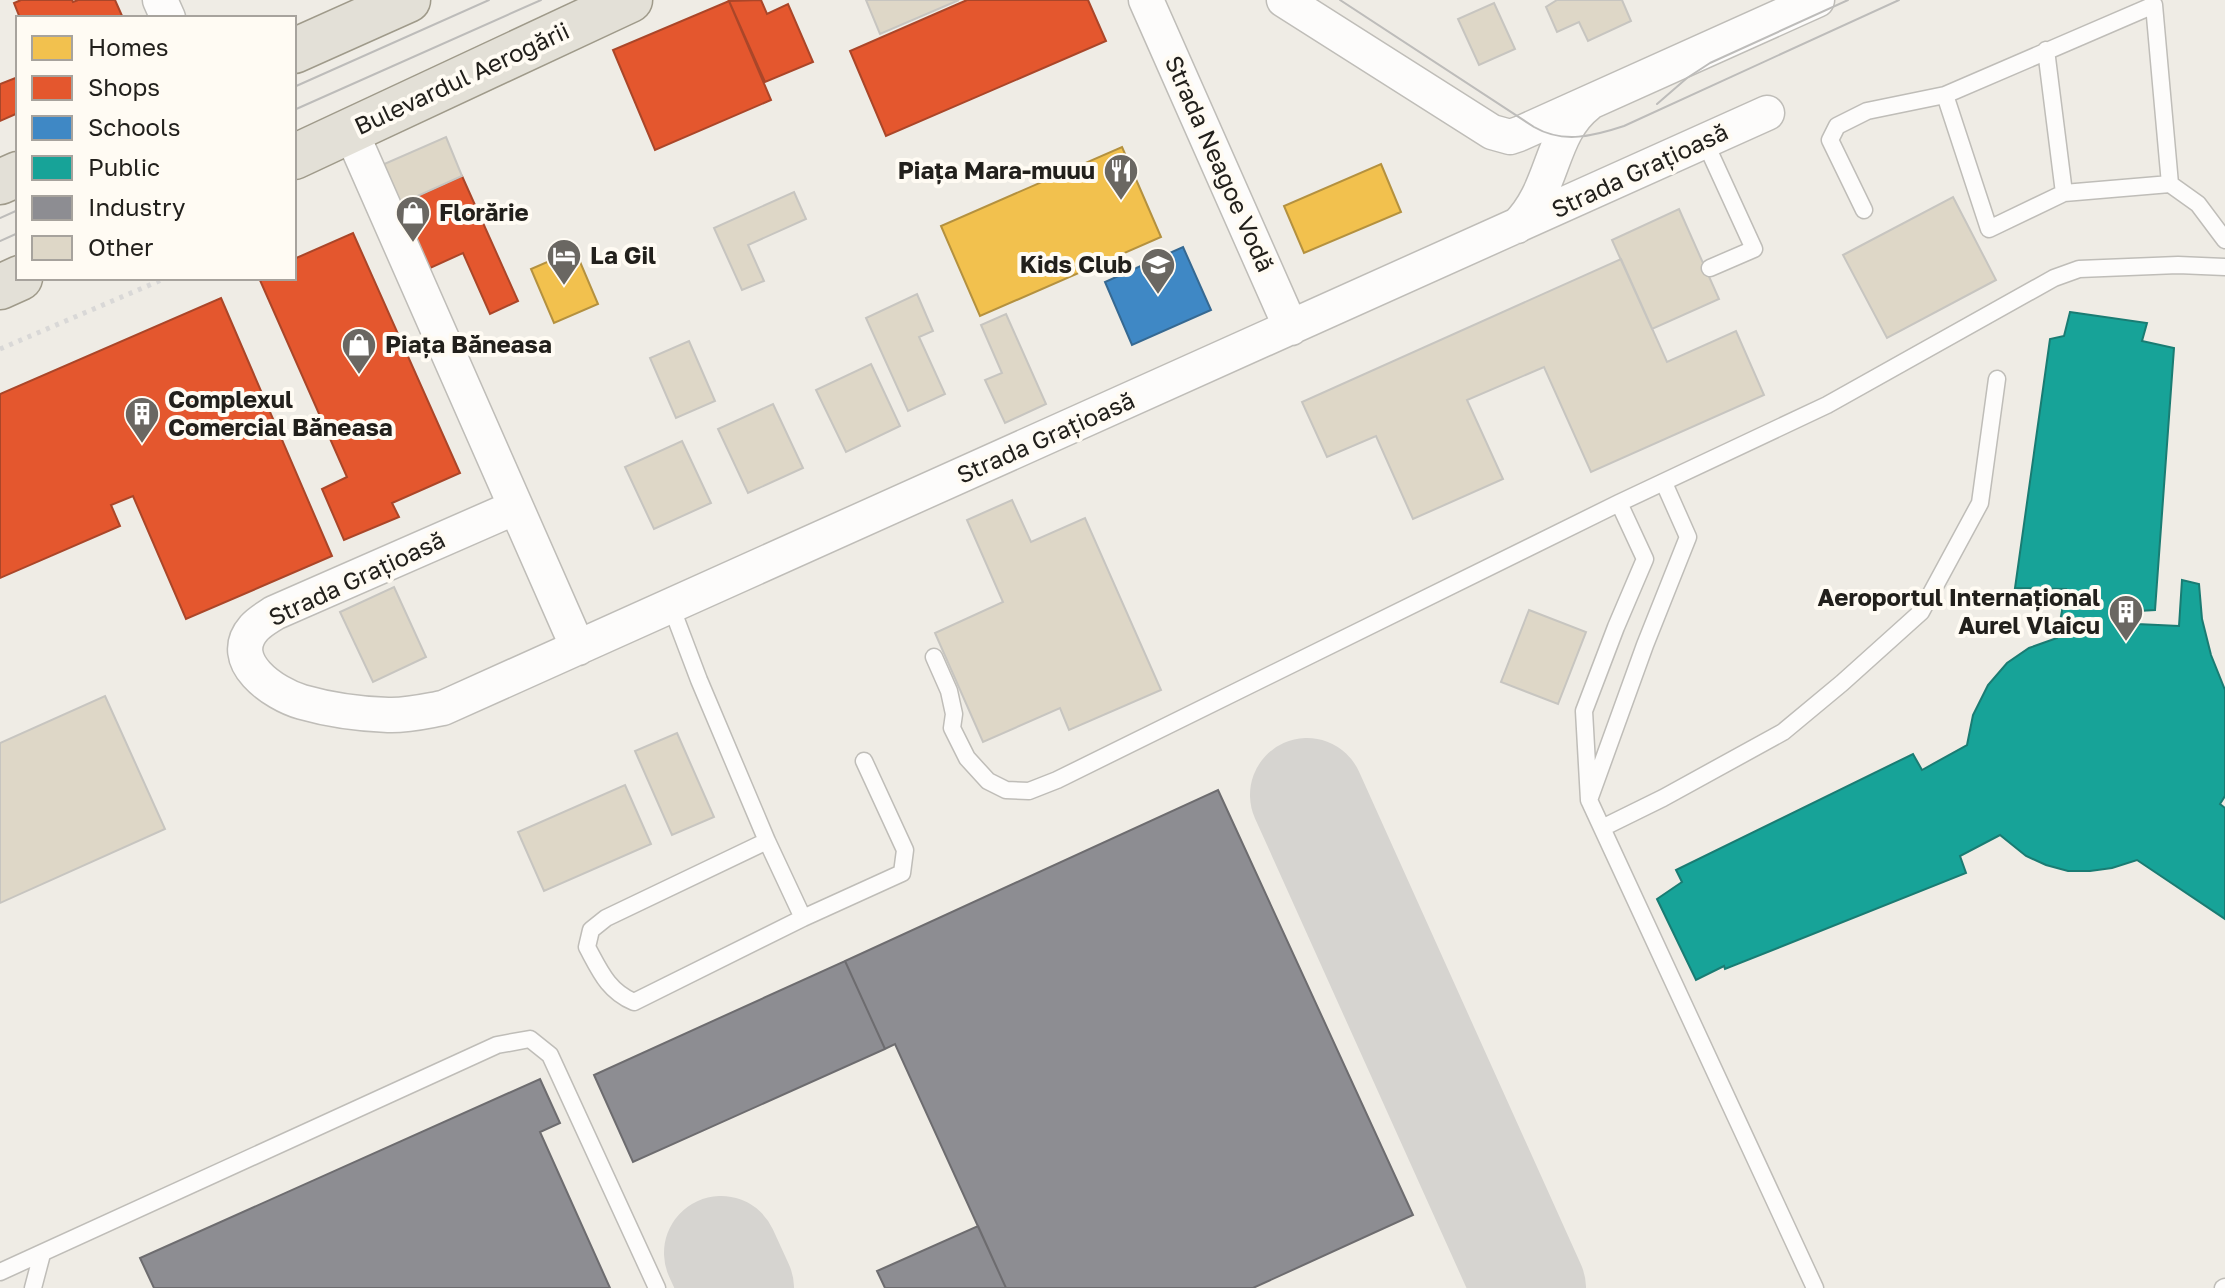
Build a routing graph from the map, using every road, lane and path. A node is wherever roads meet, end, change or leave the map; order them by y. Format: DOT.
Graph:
graph roads {
  1 [pos="408,0"];
  2 [pos="630,0"];
  3 [pos="1146,0"];
  4 [pos="1284,0"];
  5 [pos="1817,0"];
  6 [pos="296,50"];
  7 [pos="2046,50"];
  8 [pos="1945,95"];
  9 [pos="1592,102"];
  10 [pos="1767,113"];
  11 [pos="351,132"];
  12 [pos="1705,142"];
  13 [pos="296,156"];
  14 [pos="2170,184"];
  15 [pos="2064,193"];
  16 [pos="1864,210"];
  17 [pos="1514,229"];
  18 [pos="2225,240"];
  19 [pos="2225,267"];
  20 [pos="1710,268"];
  21 [pos="161,280"];
  22 [pos="1291,328"];
  23 [pos="0,349"];
  24 [pos="1997,379"];
  25 [pos="1664,483"];
  26 [pos="1619,503"];
  27 [pos="516,507"];
  28 [pos="671,606"];
  29 [pos="578,648"];
  30 [pos="934,657"];
  31 [pos="864,761"];
  32 [pos="1589,800"];
  33 [pos="1602,828"];
  34 [pos="767,841"];
  35 [pos="803,918"];
  36 [pos="42,1254"];
  37 [pos="0,1272"];
  38 [pos="33,1288"];
  39 [pos="657,1288"];
  40 [pos="1815,1288"];
  1 -- 6 [label="main road"];
  2 -- 11 [label="main road, Bulevardul Aerogării"];
  3 -- 22 [label="street, Strada Neagoe Vodă"];
  4 -- 9 [label="street, Strada Grațioasă"];
  5 -- 9 [label="street, Strada Grațioasă"];
  7 -- 8 [label="lane"];
  7 -- 14 [label="lane"];
  7 -- 15 [label="lane"];
  8 -- 15 [label="lane"];
  8 -- 16 [label="lane"];
  9 -- 17 [label="street, Strada Grațioasă"];
  10 -- 12 [label="street, Strada Grațioasă"];
  11 -- 13 [label="main road, Bulevardul Aerogării"];
  11 -- 27 [label="street"];
  12 -- 17 [label="street, Strada Grațioasă"];
  12 -- 20 [label="lane"];
  14 -- 15 [label="lane"];
  14 -- 18 [label="lane"];
  17 -- 22 [label="street, Strada Grațioasă"];
  19 -- 25 [label="lane"];
  21 -- 23 [label="path"];
  22 -- 28 [label="street, Strada Grațioasă"];
  24 -- 33 [label="lane"];
  25 -- 26 [label="lane"];
  25 -- 32 [label="lane"];
  26 -- 30 [label="lane"];
  26 -- 32 [label="lane"];
  27 -- 29 [label="street"];
  27 -- 29 [label="street, Strada Grațioasă"];
  28 -- 29 [label="street, Strada Grațioasă"];
  28 -- 34 [label="lane"];
  31 -- 35 [label="lane"];
  32 -- 33 [label="lane"];
  33 -- 40 [label="lane"];
  34 -- 35 [label="lane"];
  34 -- 35 [label="lane"];
  36 -- 37 [label="lane"];
  36 -- 38 [label="lane"];
  36 -- 39 [label="lane"];
}
